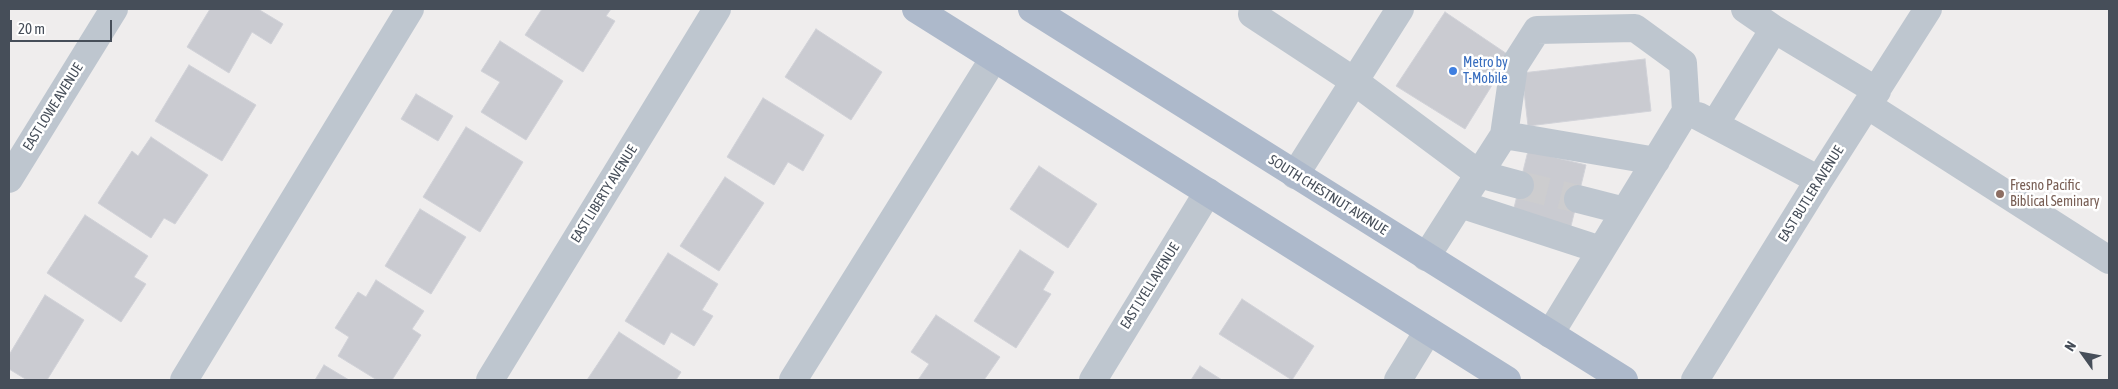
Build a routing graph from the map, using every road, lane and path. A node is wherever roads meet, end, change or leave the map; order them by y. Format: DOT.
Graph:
graph roads {
  1 [pos="114,9"];
  2 [pos="410,9"];
  3 [pos="717,9"];
  4 [pos="916,9"];
  5 [pos="1032,9"];
  6 [pos="1255,9"];
  7 [pos="1400,9"];
  8 [pos="1744,9"];
  9 [pos="1928,9"];
  10 [pos="1774,30"];
  11 [pos="994,58"];
  12 [pos="1354,81"];
  13 [pos="1872,98"];
  14 [pos="1686,111"];
  15 [pos="1716,124"];
  16 [pos="1504,135"];
  17 [pos="1656,161"];
  18 [pos="1479,174"];
  19 [pos="1295,175"];
  20 [pos="9,179"];
  21 [pos="1819,180"];
  22 [pos="1520,185"];
  23 [pos="1208,192"];
  24 [pos="1578,199"];
  25 [pos="1460,204"];
  26 [pos="1625,211"];
  27 [pos="1602,250"];
  28 [pos="1426,257"];
  29 [pos="2109,260"];
  30 [pos="1428,331"];
  31 [pos="1550,334"];
  32 [pos="184,380"];
  33 [pos="490,380"];
  34 [pos="794,380"];
  35 [pos="1093,380"];
  36 [pos="1398,380"];
  37 [pos="1507,380"];
  38 [pos="1624,380"];
  39 [pos="1695,380"];
  1 -- 20 [label="street, EAST LOWE AVENUE"];
  2 -- 32 [label="street"];
  3 -- 33 [label="street, EAST LIBERTY AVENUE"];
  4 -- 11 [label="main road"];
  5 -- 19 [label="main road, SOUTH CHESTNUT AVENUE"];
  6 -- 12 [label="street"];
  7 -- 12 [label="street"];
  8 -- 10 [label="street"];
  9 -- 13 [label="street, EAST BUTLER AVENUE"];
  10 -- 13 [label="street"];
  10 -- 15 [label="street"];
  11 -- 23 [label="main road"];
  11 -- 34 [label="street"];
  12 -- 18 [label="street"];
  12 -- 19 [label="street"];
  13 -- 21 [label="street, EAST BUTLER AVENUE"];
  13 -- 29 [label="street"];
  14 -- 15 [label="street"];
  14 -- 16 [label="street"];
  14 -- 17 [label="street"];
  15 -- 21 [label="street"];
  16 -- 17 [label="street"];
  16 -- 18 [label="street"];
  17 -- 26 [label="street"];
  18 -- 22 [label="street"];
  18 -- 25 [label="street"];
  19 -- 28 [label="main road, SOUTH CHESTNUT AVENUE"];
  21 -- 39 [label="street, EAST BUTLER AVENUE"];
  23 -- 30 [label="main road"];
  23 -- 35 [label="street, EAST LYELL AVENUE"];
  24 -- 26 [label="street"];
  25 -- 27 [label="street"];
  25 -- 28 [label="street"];
  26 -- 27 [label="street"];
  27 -- 31 [label="street"];
  28 -- 31 [label="main road, SOUTH CHESTNUT AVENUE"];
  30 -- 36 [label="street"];
  30 -- 37 [label="main road"];
  31 -- 38 [label="main road, SOUTH CHESTNUT AVENUE"];
}
